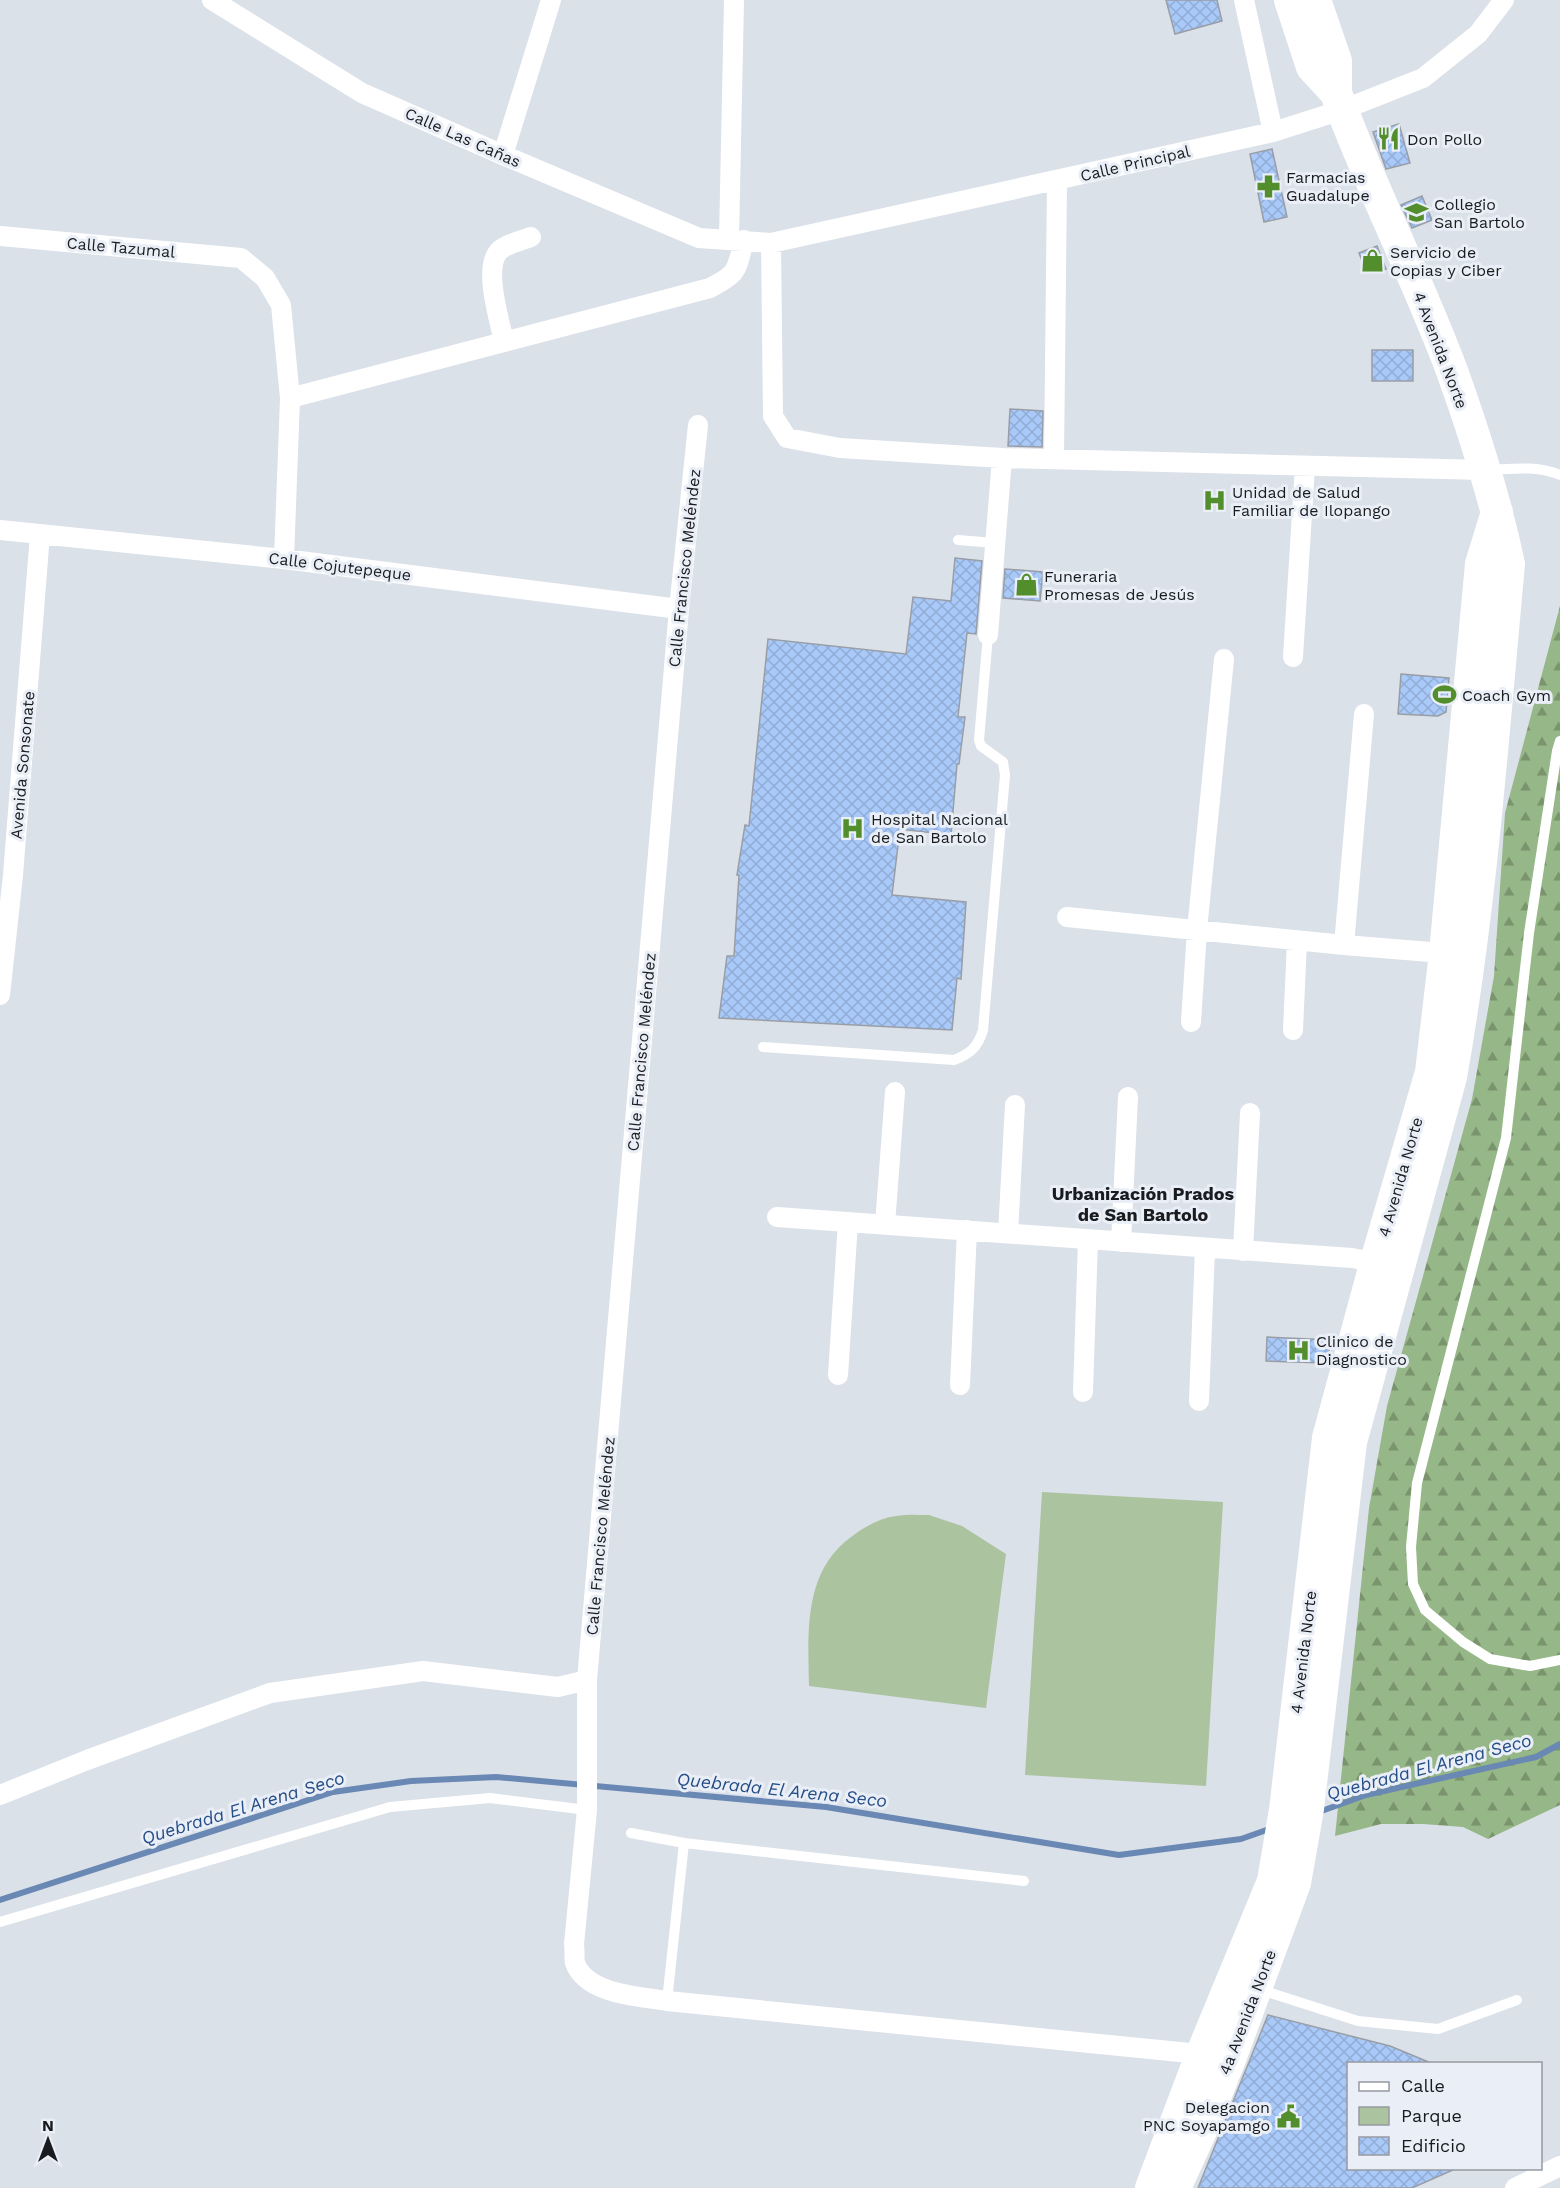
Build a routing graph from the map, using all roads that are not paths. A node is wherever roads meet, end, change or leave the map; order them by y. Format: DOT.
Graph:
graph roads {
  1 [pos="212,0"];
  2 [pos="551,0"];
  3 [pos="734,0"];
  4 [pos="1244,0"];
  5 [pos="1290,0"];
  6 [pos="1315,0"];
  7 [pos="1504,0"];
  8 [pos="1339,101"];
  9 [pos="1273,132"];
  10 [pos="503,155"];
  11 [pos="1057,181"];
  12 [pos="0,236"];
  13 [pos="531,237"];
  14 [pos="736,240"];
  15 [pos="771,243"];
  16 [pos="504,342"];
  17 [pos="290,398"];
  18 [pos="698,425"];
  19 [pos="1002,458"];
  20 [pos="1054,459"];
  21 [pos="1305,466"];
  22 [pos="1485,470"];
  23 [pos="1560,475"];
  24 [pos="0,530"];
  25 [pos="40,534"];
  26 [pos="958,540"];
  27 [pos="996,543"];
  28 [pos="285,559"];
  29 [pos="679,609"];
  30 [pos="988,635"];
  31 [pos="1293,657"];
  32 [pos="1224,659"];
  33 [pos="1364,714"];
  34 [pos="1560,741"];
  35 [pos="7,874"];
  36 [pos="1067,917"];
  37 [pos="1197,930"];
  38 [pos="1297,940"];
  39 [pos="1344,945"];
  40 [pos="1458,954"];
  41 [pos="0,995"];
  42 [pos="1191,1022"];
  43 [pos="1293,1030"];
  44 [pos="763,1047"];
  45 [pos="895,1092"];
  46 [pos="1128,1097"];
  47 [pos="1015,1105"];
  48 [pos="1250,1113"];
  49 [pos="777,1217"];
  50 [pos="848,1222"];
  51 [pos="885,1224"];
  52 [pos="967,1230"];
  53 [pos="1008,1233"];
  54 [pos="1088,1240"];
  55 [pos="1121,1242"];
  56 [pos="1205,1248"];
  57 [pos="1243,1251"];
  58 [pos="1387,1264"];
  59 [pos="838,1376"];
  60 [pos="960,1385"];
  61 [pos="1083,1392"];
  62 [pos="1199,1401"];
  63 [pos="1560,1660"];
  64 [pos="587,1680"];
  65 [pos="0,1796"];
  66 [pos="587,1804"];
  67 [pos="1294,1822"];
  68 [pos="631,1833"];
  69 [pos="684,1843"];
  70 [pos="1024,1881"];
  71 [pos="0,1922"];
  72 [pos="1245,1984"];
  73 [pos="1517,2000"];
  74 [pos="667,2001"];
  75 [pos="1216,2056"];
  76 [pos="1560,2166"];
  77 [pos="1151,2188"];
  78 [pos="1175,2188"];
  79 [pos="1515,2188"];
  1 -- 10 [label="street, Calle Las Cañas"];
  2 -- 10 [label="street"];
  3 -- 14 [label="street"];
  4 -- 9 [label="street"];
  5 -- 8 [label="main road"];
  6 -- 8 [label="main road"];
  7 -- 8 [label="street, Calle Principal"];
  8 -- 9 [label="street, Calle Principal"];
  8 -- 22 [label="main road, 4 Avenida Norte"];
  9 -- 11 [label="street, Calle Principal"];
  10 -- 14 [label="street, Calle Las Cañas"];
  11 -- 15 [label="street, Calle Principal"];
  11 -- 20 [label="street"];
  12 -- 17 [label="street, Calle Tazumal"];
  13 -- 16 [label="street"];
  14 -- 15 [label="street, Calle Principal"];
  14 -- 16 [label="street"];
  15 -- 19 [label="street"];
  16 -- 17 [label="street"];
  17 -- 28 [label="street"];
  18 -- 29 [label="street, Calle Francisco Meléndez"];
  19 -- 20 [label="street"];
  19 -- 27 [label="street"];
  20 -- 21 [label="street"];
  21 -- 22 [label="street"];
  21 -- 31 [label="street"];
  22 -- 23 [label="lane"];
  22 -- 40 [label="main road, 4 Avenida Norte"];
  24 -- 25 [label="street, Calle Cojutepeque"];
  25 -- 28 [label="street, Calle Cojutepeque"];
  25 -- 35 [label="street, Avenida Sonsonate"];
  26 -- 27 [label="lane"];
  27 -- 30 [label="street"];
  28 -- 29 [label="street, Calle Cojutepeque"];
  29 -- 64 [label="street, Calle Francisco Meléndez"];
  30 -- 44 [label="lane"];
  32 -- 37 [label="street"];
  33 -- 39 [label="street"];
  34 -- 63 [label="lane"];
  35 -- 41 [label="street, Avenida Sonsonate"];
  36 -- 37 [label="street"];
  37 -- 38 [label="street"];
  37 -- 42 [label="street"];
  38 -- 39 [label="street"];
  38 -- 43 [label="street"];
  39 -- 40 [label="street"];
  40 -- 58 [label="main road, 4 Avenida Norte"];
  45 -- 51 [label="street"];
  46 -- 55 [label="street"];
  47 -- 53 [label="street"];
  48 -- 57 [label="street"];
  49 -- 50 [label="street"];
  50 -- 51 [label="street"];
  50 -- 59 [label="street"];
  51 -- 52 [label="street"];
  52 -- 53 [label="street"];
  52 -- 60 [label="street"];
  53 -- 54 [label="street"];
  54 -- 55 [label="street"];
  54 -- 61 [label="street"];
  55 -- 56 [label="street"];
  56 -- 57 [label="street"];
  56 -- 62 [label="street"];
  57 -- 58 [label="street"];
  58 -- 67 [label="main road, 4 Avenida Norte"];
  64 -- 65 [label="street"];
  64 -- 66 [label="street, Calle Francisco Meléndez"];
  66 -- 71 [label="lane"];
  66 -- 74 [label="street, Calle Francisco Meléndez"];
  67 -- 72 [label="main road, 4a Avenida Norte"];
  68 -- 69 [label="lane"];
  69 -- 70 [label="lane"];
  69 -- 74 [label="lane"];
  72 -- 73 [label="lane"];
  72 -- 75 [label="main road, 4a Avenida Norte"];
  74 -- 75 [label="street, Calle Francisco Meléndez"];
  75 -- 77 [label="main road, 4a Avenida Norte"];
  75 -- 78 [label="main road, 4a Avenida Norte"];
  76 -- 79 [label="street"];
}
